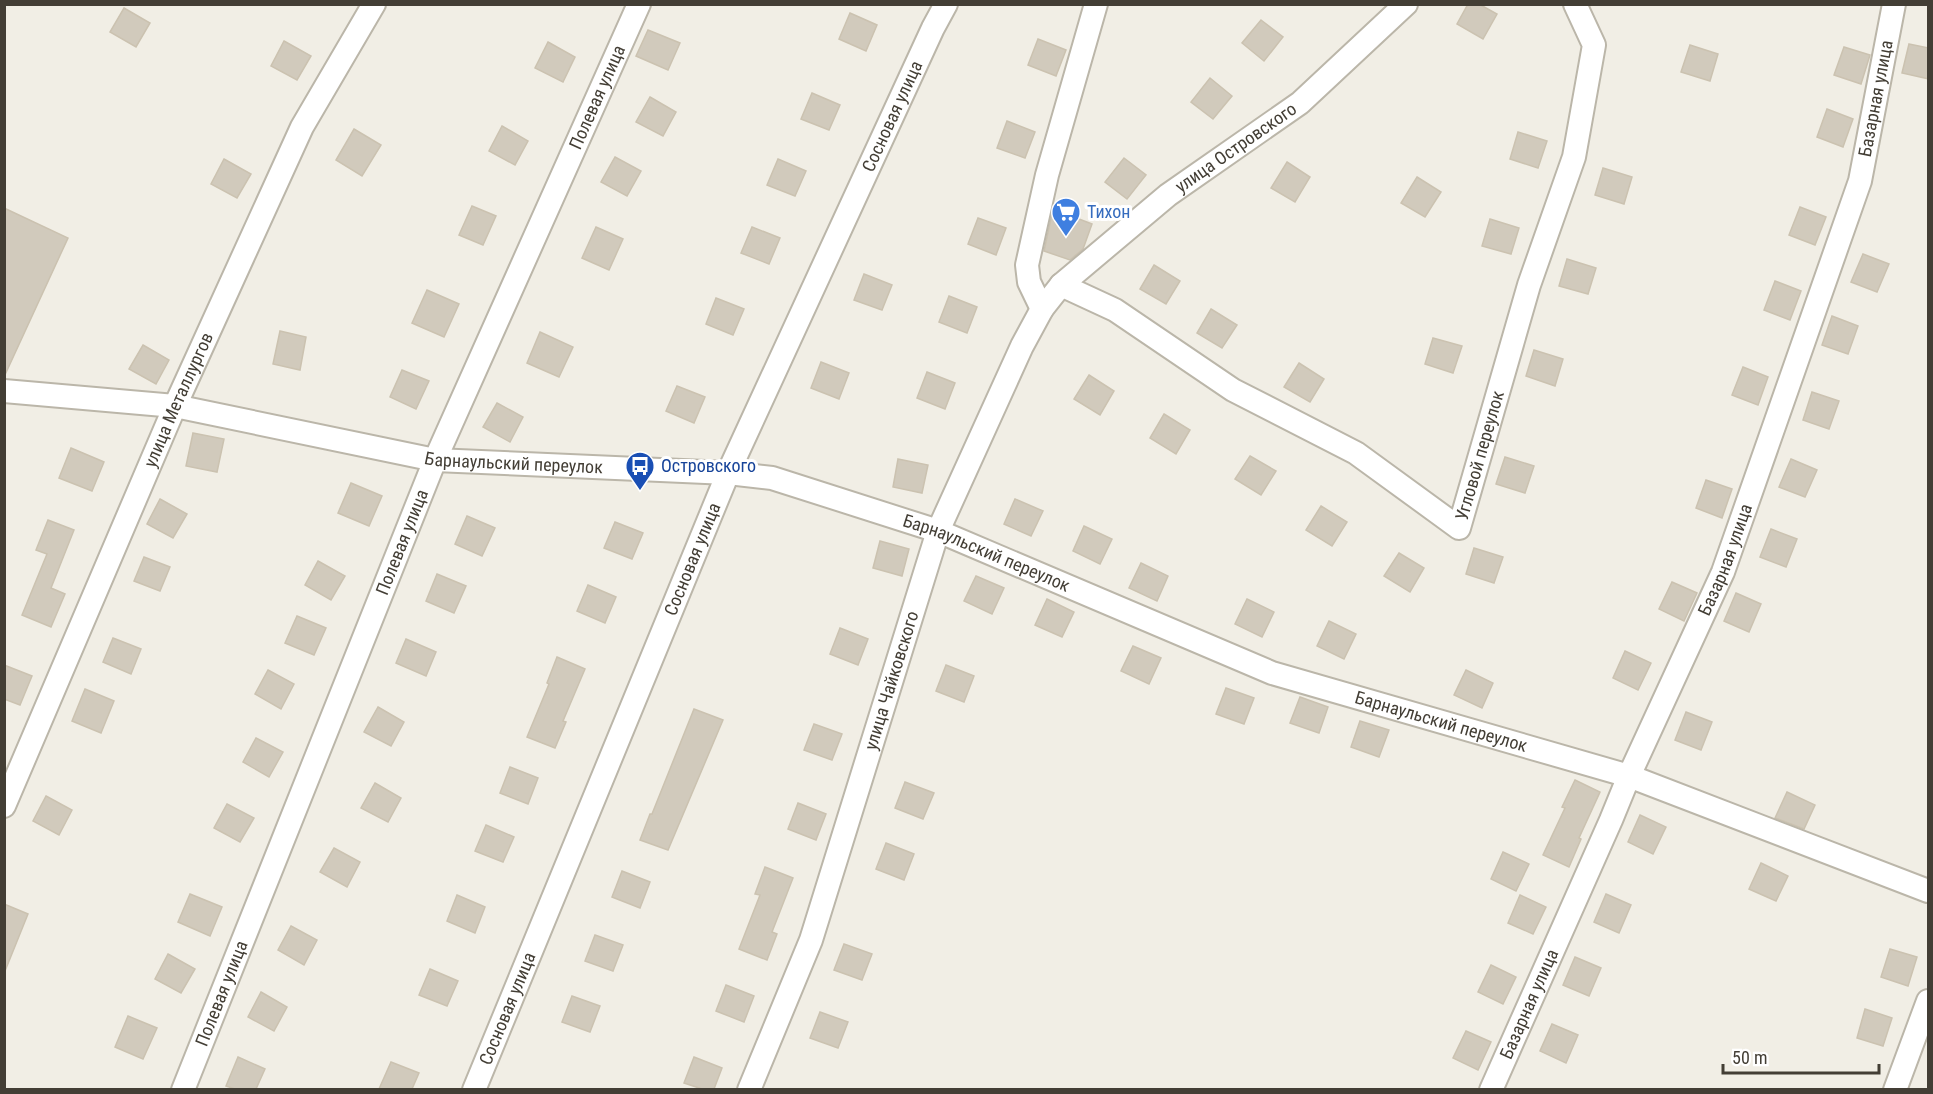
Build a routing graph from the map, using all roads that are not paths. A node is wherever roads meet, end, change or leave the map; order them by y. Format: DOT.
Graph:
graph roads {
  1 [pos="374,4"];
  2 [pos="639,4"];
  3 [pos="946,4"];
  4 [pos="1096,4"];
  5 [pos="1406,4"];
  6 [pos="1575,4"];
  7 [pos="1894,4"];
  8 [pos="1061,285"];
  9 [pos="1042,309"];
  10 [pos="4,391"];
  11 [pos="175,406"];
  12 [pos="435,460"];
  13 [pos="728,473"];
  14 [pos="938,531"];
  15 [pos="1629,776"];
  16 [pos="4,806"];
  17 [pos="1929,891"];
  18 [pos="1929,1001"];
  19 [pos="183,1089"];
  20 [pos="474,1089"];
  21 [pos="749,1089"];
  22 [pos="1491,1089"];
  23 [pos="1895,1089"];
  1 -- 11 [label="street, улица Металлургов"];
  2 -- 12 [label="street, Полевая улица"];
  3 -- 13 [label="street, Сосновая улица"];
  4 -- 9 [label="street"];
  5 -- 8 [label="street, улица Островского"];
  6 -- 8 [label="street, Угловой переулок"];
  7 -- 15 [label="street, Базарная улица"];
  8 -- 9 [label="street, улица Чайковского"];
  9 -- 14 [label="street, улица Чайковского"];
  10 -- 11 [label="street, Барнаульский переулок"];
  11 -- 12 [label="street, Барнаульский переулок"];
  11 -- 16 [label="street, улица Металлургов"];
  12 -- 13 [label="street, Барнаульский переулок"];
  12 -- 19 [label="street, Полевая улица"];
  13 -- 14 [label="street, Барнаульский переулок"];
  13 -- 20 [label="street, Сосновая улица"];
  14 -- 15 [label="street, Барнаульский переулок"];
  14 -- 21 [label="street, улица Чайковского"];
  15 -- 17 [label="street, Барнаульский переулок"];
  15 -- 22 [label="street, Базарная улица"];
  18 -- 23 [label="street"];
}
